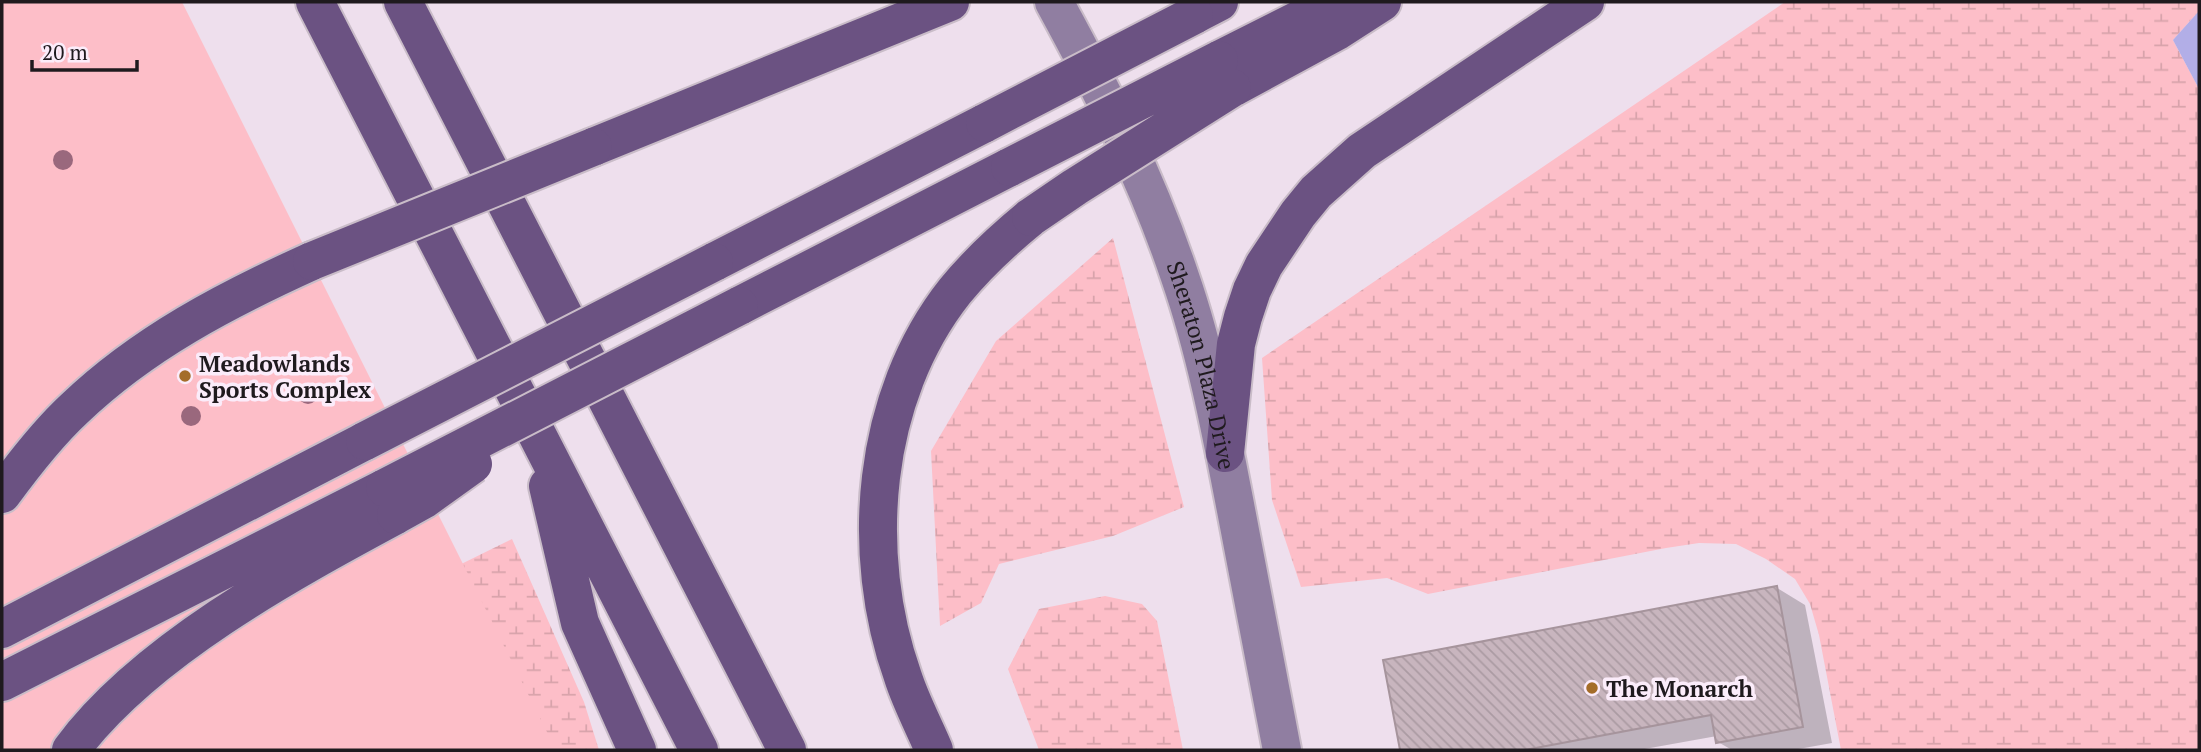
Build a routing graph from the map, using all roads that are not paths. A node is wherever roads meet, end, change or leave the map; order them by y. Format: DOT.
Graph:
graph roads {
  1 [pos="315,2"];
  2 [pos="402,2"];
  3 [pos="1054,2"];
  4 [pos="1334,2"];
  5 [pos="1382,2"];
  6 [pos="1585,2"];
  7 [pos="934,8"];
  8 [pos="1206,8"];
  9 [pos="1226,74"];
  10 [pos="533,426"];
  11 [pos="1225,453"];
  12 [pos="2,494"];
  13 [pos="390,502"];
  14 [pos="2,629"];
  15 [pos="2,682"];
  16 [pos="71,750"];
  17 [pos="637,750"];
  18 [pos="699,750"];
  19 [pos="787,750"];
  20 [pos="934,750"];
  21 [pos="1282,750"];
  1 -- 10 [label="highway"];
  2 -- 19 [label="highway"];
  3 -- 11 [label="street, Sheraton Plaza Drive"];
  4 -- 9 [label="highway"];
  5 -- 9 [label="highway"];
  6 -- 11 [label="highway"];
  7 -- 12 [label="highway, bridge"];
  8 -- 14 [label="highway, bridge"];
  9 -- 13 [label="highway, bridge"];
  9 -- 20 [label="highway, bridge"];
  10 -- 17 [label="highway"];
  10 -- 18 [label="highway"];
  11 -- 21 [label="street, Sheraton Plaza Drive"];
  13 -- 15 [label="highway"];
  13 -- 16 [label="highway"];
}
